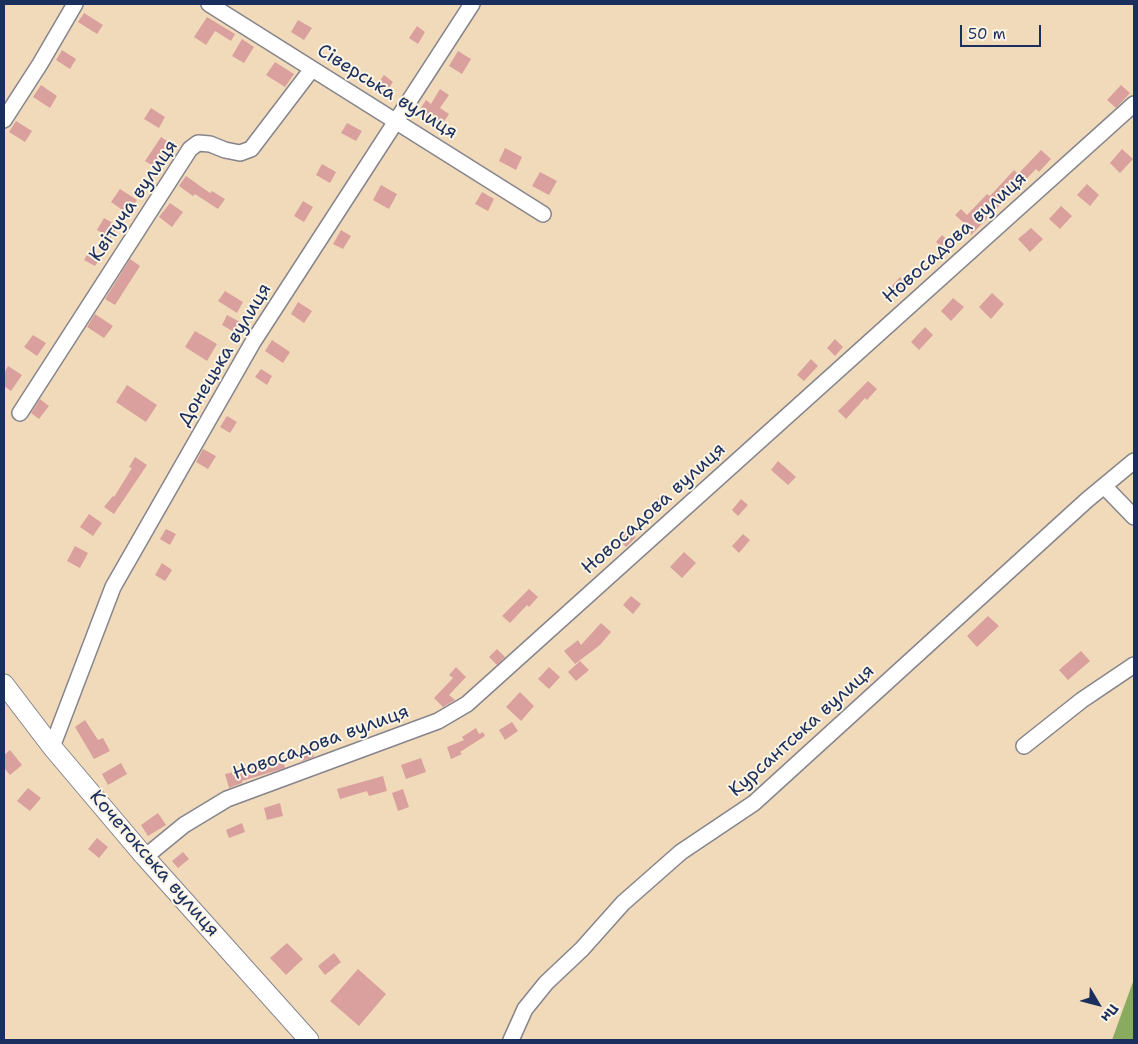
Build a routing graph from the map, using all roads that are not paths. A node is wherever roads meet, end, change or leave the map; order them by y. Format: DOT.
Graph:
graph roads {
  1 [pos="75,4"];
  2 [pos="209,4"];
  3 [pos="472,4"];
  4 [pos="312,69"];
  5 [pos="1134,104"];
  6 [pos="4,120"];
  7 [pos="397,122"];
  8 [pos="543,214"];
  9 [pos="20,413"];
  10 [pos="1134,460"];
  11 [pos="1104,486"];
  12 [pos="1134,517"];
  13 [pos="1134,665"];
  14 [pos="4,684"];
  15 [pos="1024,746"];
  16 [pos="52,747"];
  17 [pos="145,856"];
  18 [pos="309,1040"];
  19 [pos="511,1040"];
  1 -- 6 [label="street"];
  2 -- 4 [label="street, Сіверська вулиця"];
  3 -- 7 [label="street, Донецька вулиця"];
  4 -- 7 [label="street, Сіверська вулиця"];
  4 -- 9 [label="street, Квітуча вулиця"];
  5 -- 17 [label="street, Новосадова вулиця"];
  7 -- 8 [label="street, Сіверська вулиця"];
  7 -- 16 [label="street, Донецька вулиця"];
  10 -- 11 [label="street, Курсантська вулиця"];
  11 -- 12 [label="street"];
  11 -- 19 [label="street, Курсантська вулиця"];
  13 -- 15 [label="street"];
  14 -- 16 [label="main road, Кочетокська вулиця"];
  16 -- 17 [label="main road, Кочетокська вулиця"];
  17 -- 18 [label="main road, Кочетокська вулиця"];
}
